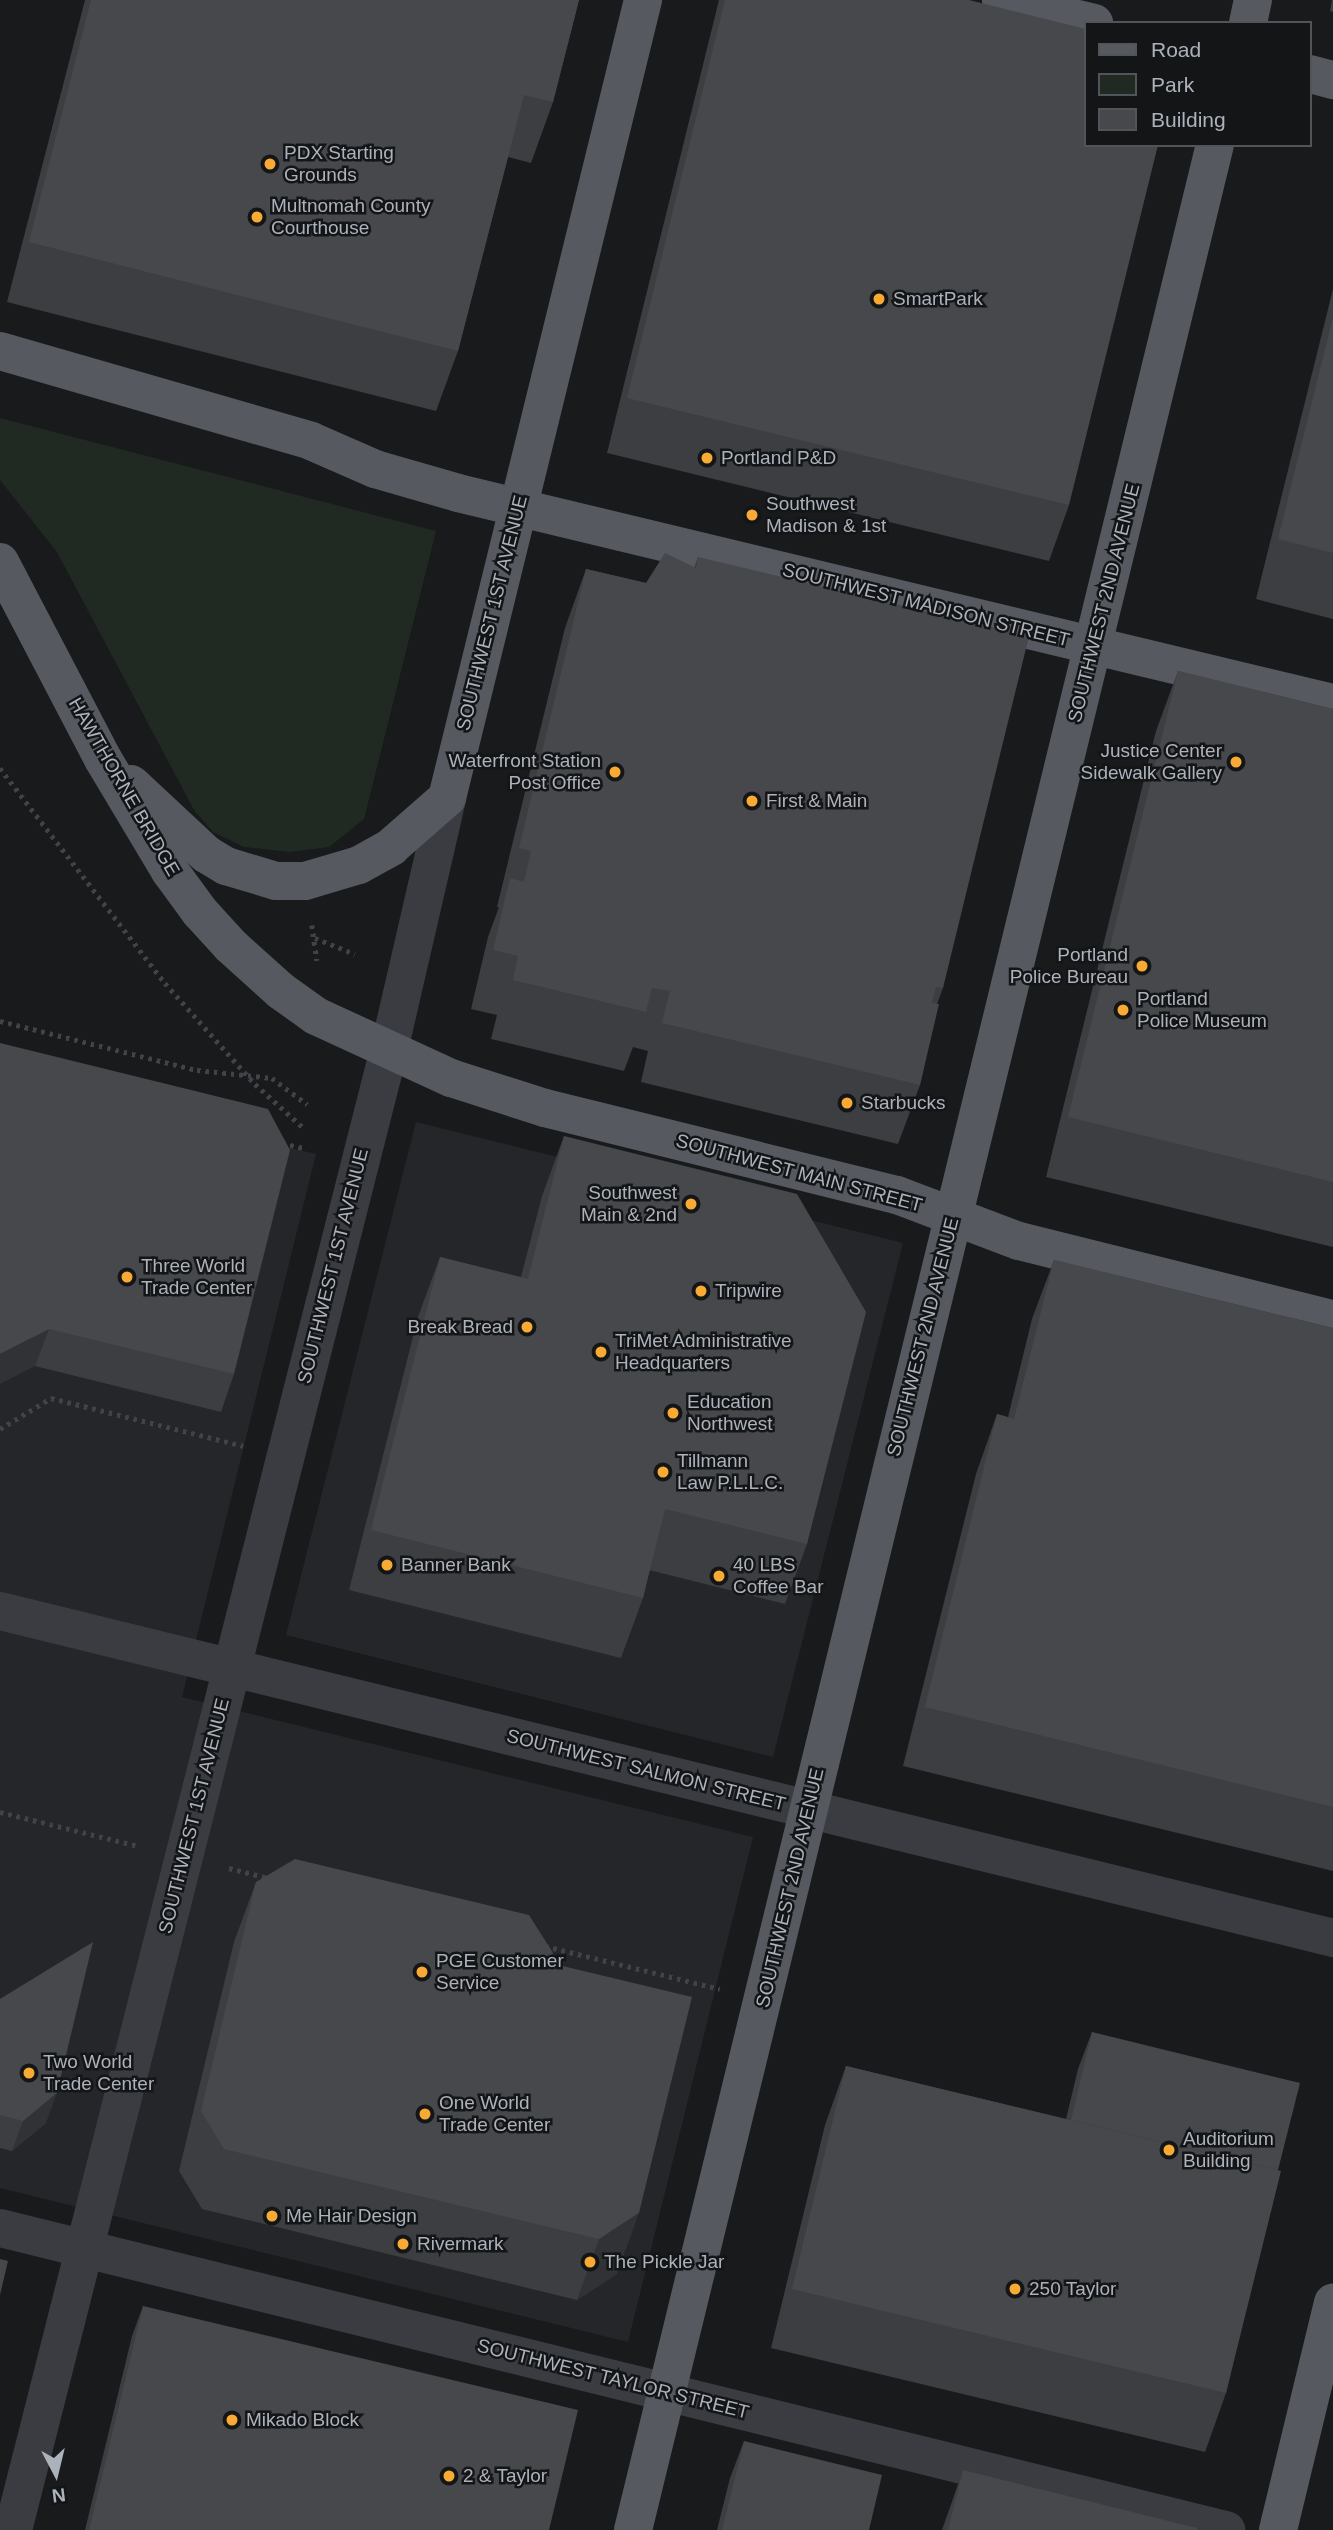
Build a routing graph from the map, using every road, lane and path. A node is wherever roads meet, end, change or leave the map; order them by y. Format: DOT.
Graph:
graph roads {
  1 [pos="643,0"];
  2 [pos="1002,0"];
  3 [pos="1253,0"];
  4 [pos="1086,21"];
  5 [pos="1248,21"];
  6 [pos="1312,75"];
  7 [pos="1333,80"];
  8 [pos="1215,147"];
  9 [pos="0,351"];
  10 [pos="0,377"];
  11 [pos="375,469"];
  12 [pos="519,505"];
  13 [pos="0,562"];
  14 [pos="1094,646"];
  15 [pos="1333,703"];
  16 [pos="103,759"];
  17 [pos="0,768"];
  18 [pos="447,798"];
  19 [pos="311,919"];
  20 [pos="314,937"];
  21 [pos="355,954"];
  22 [pos="319,969"];
  23 [pos="0,1021"];
  24 [pos="388,1050"];
  25 [pos="249,1076"];
  26 [pos="307,1104"];
  27 [pos="305,1129"];
  28 [pos="276,1141"];
  29 [pos="303,1148"];
  30 [pos="953,1216"];
  31 [pos="1333,1319"];
  32 [pos="0,1429"];
  33 [pos="214,1438"];
  34 [pos="0,1611"];
  35 [pos="232,1668"];
  36 [pos="807,1810"];
  37 [pos="0,1812"];
  38 [pos="146,1848"];
  39 [pos="226,1868"];
  40 [pos="279,1881"];
  41 [pos="1333,1938"];
  42 [pos="532,1943"];
  43 [pos="764,2000"];
  44 [pos="0,2228"];
  45 [pos="85,2248"];
  46 [pos="1333,2303"];
  47 [pos="667,2394"];
  48 [pos="13,2530"];
  49 [pos="633,2530"];
  50 [pos="1226,2530"];
  51 [pos="1278,2530"];
  1 -- 12 [label="main road, SOUTHWEST 1ST AVENUE"];
  2 -- 4 [label="main road"];
  3 -- 5 [label="main road"];
  6 -- 7 [label="main road"];
  8 -- 14 [label="main road, SOUTHWEST 2ND AVENUE"];
  9 -- 11 [label="main road"];
  10 -- 11 [label="main road"];
  11 -- 12 [label="main road"];
  12 -- 14 [label="main road, SOUTHWEST MADISON STREET"];
  12 -- 18 [label="main road, SOUTHWEST 1ST AVENUE"];
  13 -- 16 [label="main road, HAWTHORNE BRIDGE"];
  14 -- 15 [label="main road, SOUTHWEST MADISON STREET"];
  14 -- 30 [label="main road, SOUTHWEST 2ND AVENUE"];
  16 -- 18 [label="main road"];
  16 -- 24 [label="main road, HAWTHORNE BRIDGE"];
  17 -- 25 [label="path"];
  18 -- 24 [label="street, SOUTHWEST 1ST AVENUE"];
  19 -- 20 [label="path"];
  20 -- 21 [label="path"];
  20 -- 22 [label="path"];
  23 -- 25 [label="path"];
  24 -- 30 [label="main road, SOUTHWEST MAIN STREET"];
  24 -- 35 [label="street, SOUTHWEST 1ST AVENUE"];
  25 -- 26 [label="path"];
  25 -- 27 [label="path"];
  28 -- 29 [label="path"];
  30 -- 31 [label="main road, SOUTHWEST MAIN STREET"];
  30 -- 36 [label="main road, SOUTHWEST 2ND AVENUE"];
  32 -- 33 [label="path"];
  34 -- 35 [label="street, SOUTHWEST SALMON STREET"];
  35 -- 36 [label="street, SOUTHWEST SALMON STREET"];
  35 -- 45 [label="street, SOUTHWEST 1ST AVENUE"];
  36 -- 41 [label="street, SOUTHWEST SALMON STREET"];
  36 -- 43 [label="main road, SOUTHWEST 2ND AVENUE"];
  37 -- 38 [label="path"];
  39 -- 40 [label="path"];
  42 -- 43 [label="path"];
  43 -- 47 [label="main road, SOUTHWEST 2ND AVENUE"];
  44 -- 45 [label="street, SOUTHWEST TAYLOR STREET"];
  45 -- 47 [label="street, SOUTHWEST TAYLOR STREET"];
  45 -- 48 [label="street, SOUTHWEST 1ST AVENUE"];
  46 -- 51 [label="main road"];
  47 -- 49 [label="main road, SOUTHWEST 2ND AVENUE"];
  47 -- 50 [label="street, SOUTHWEST TAYLOR STREET"];
}
